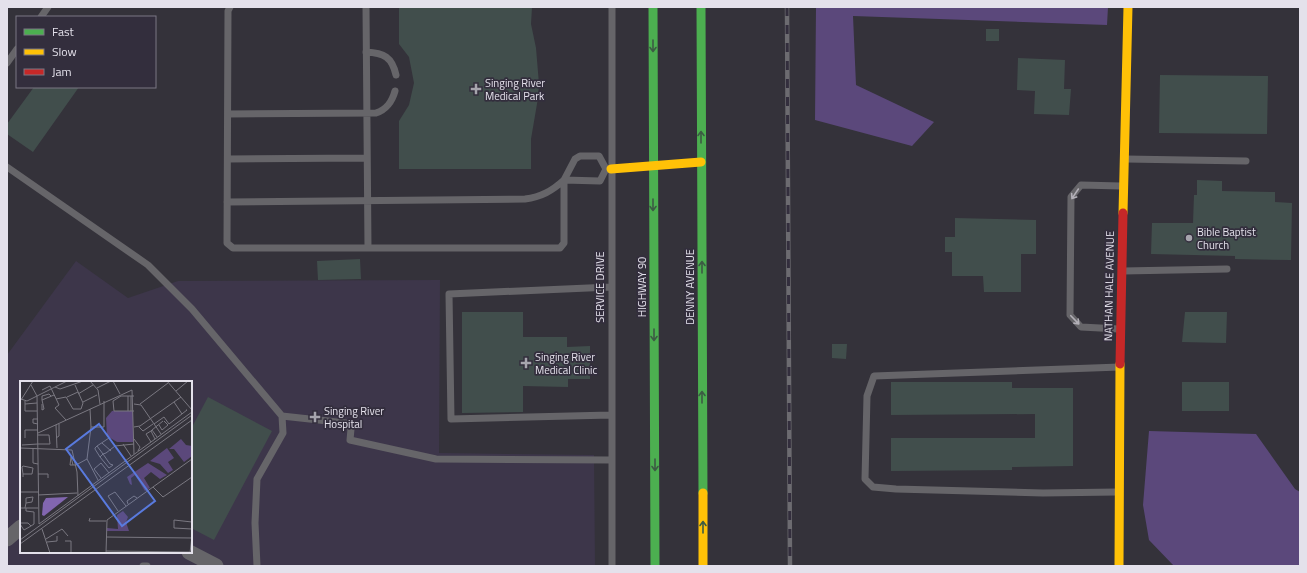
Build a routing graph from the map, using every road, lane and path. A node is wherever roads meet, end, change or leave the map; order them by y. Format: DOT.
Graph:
graph roads {
  1 [pos="48,7"];
  2 [pos="230,7"];
  3 [pos="366,7"];
  4 [pos="612,7"];
  5 [pos="653,7"];
  6 [pos="701,7"];
  7 [pos="1128,7"];
  8 [pos="42,16"];
  9 [pos="16,50"];
  10 [pos="366,52"];
  11 [pos="7,63"];
  12 [pos="396,75"];
  13 [pos="395,91"];
  14 [pos="367,113"];
  15 [pos="228,114"];
  16 [pos="367,158"];
  17 [pos="228,159"];
  18 [pos="1124,159"];
  19 [pos="1246,161"];
  20 [pos="701,162"];
  21 [pos="653,166"];
  22 [pos="7,167"];
  23 [pos="608,169"];
  24 [pos="564,180"];
  25 [pos="1123,186"];
  26 [pos="368,201"];
  27 [pos="227,202"];
  28 [pos="368,248"];
  29 [pos="1226,269"];
  30 [pos="1121,271"];
  31 [pos="611,287"];
  32 [pos="1120,329"];
  33 [pos="1120,367"];
  34 [pos="612,415"];
  35 [pos="282,416"];
  36 [pos="612,460"];
  37 [pos="1120,492"];
  38 [pos="20,528"];
  39 [pos="7,539"];
  40 [pos="191,553"];
  41 [pos="143,566"];
  42 [pos="147,566"];
  43 [pos="216,566"];
  44 [pos="257,566"];
  45 [pos="612,566"];
  46 [pos="655,566"];
  47 [pos="703,566"];
  48 [pos="1119,566"];
  1 -- 8 [label="lane"];
  2 -- 15 [label="lane"];
  3 -- 10 [label="lane"];
  4 -- 23 [label="lane, SERVICE DRIVE"];
  5 -- 21 [label="main road, HIGHWAY 90, one-way"];
  20 -- 6 [label="main road, DENNY AVENUE, one-way"];
  7 -- 18 [label="main road, NATHAN HALE AVENUE"];
  9 -- 11 [label="lane"];
  10 -- 12 [label="lane"];
  10 -- 14 [label="lane"];
  13 -- 14 [label="lane"];
  14 -- 15 [label="lane"];
  14 -- 16 [label="lane"];
  15 -- 17 [label="lane"];
  16 -- 17 [label="lane"];
  16 -- 26 [label="lane"];
  17 -- 27 [label="lane"];
  18 -- 19 [label="lane"];
  18 -- 25 [label="main road, NATHAN HALE AVENUE"];
  20 -- 21 [label="main road"];
  47 -- 20 [label="main road, DENNY AVENUE, one-way"];
  21 -- 23 [label="main road"];
  21 -- 46 [label="main road, HIGHWAY 90, one-way"];
  22 -- 35 [label="lane"];
  23 -- 24 [label="lane"];
  23 -- 24 [label="lane"];
  23 -- 31 [label="lane, SERVICE DRIVE"];
  24 -- 26 [label="lane"];
  24 -- 28 [label="lane"];
  25 -- 30 [label="main road, NATHAN HALE AVENUE"];
  25 -- 32 [label="lane, one-way"];
  26 -- 27 [label="lane"];
  26 -- 28 [label="lane"];
  27 -- 28 [label="lane"];
  29 -- 30 [label="lane"];
  30 -- 32 [label="main road, NATHAN HALE AVENUE"];
  31 -- 34 [label="lane, SERVICE DRIVE"];
  31 -- 34 [label="lane"];
  32 -- 33 [label="main road, NATHAN HALE AVENUE"];
  33 -- 37 [label="main road, NATHAN HALE AVENUE"];
  33 -- 37 [label="lane"];
  34 -- 36 [label="lane, SERVICE DRIVE"];
  35 -- 36 [label="lane"];
  35 -- 44 [label="lane"];
  36 -- 45 [label="lane, SERVICE DRIVE"];
  37 -- 48 [label="main road, NATHAN HALE AVENUE"];
  38 -- 39 [label="street"];
  40 -- 43 [label="street"];
  41 -- 42 [label="lane"];
}
